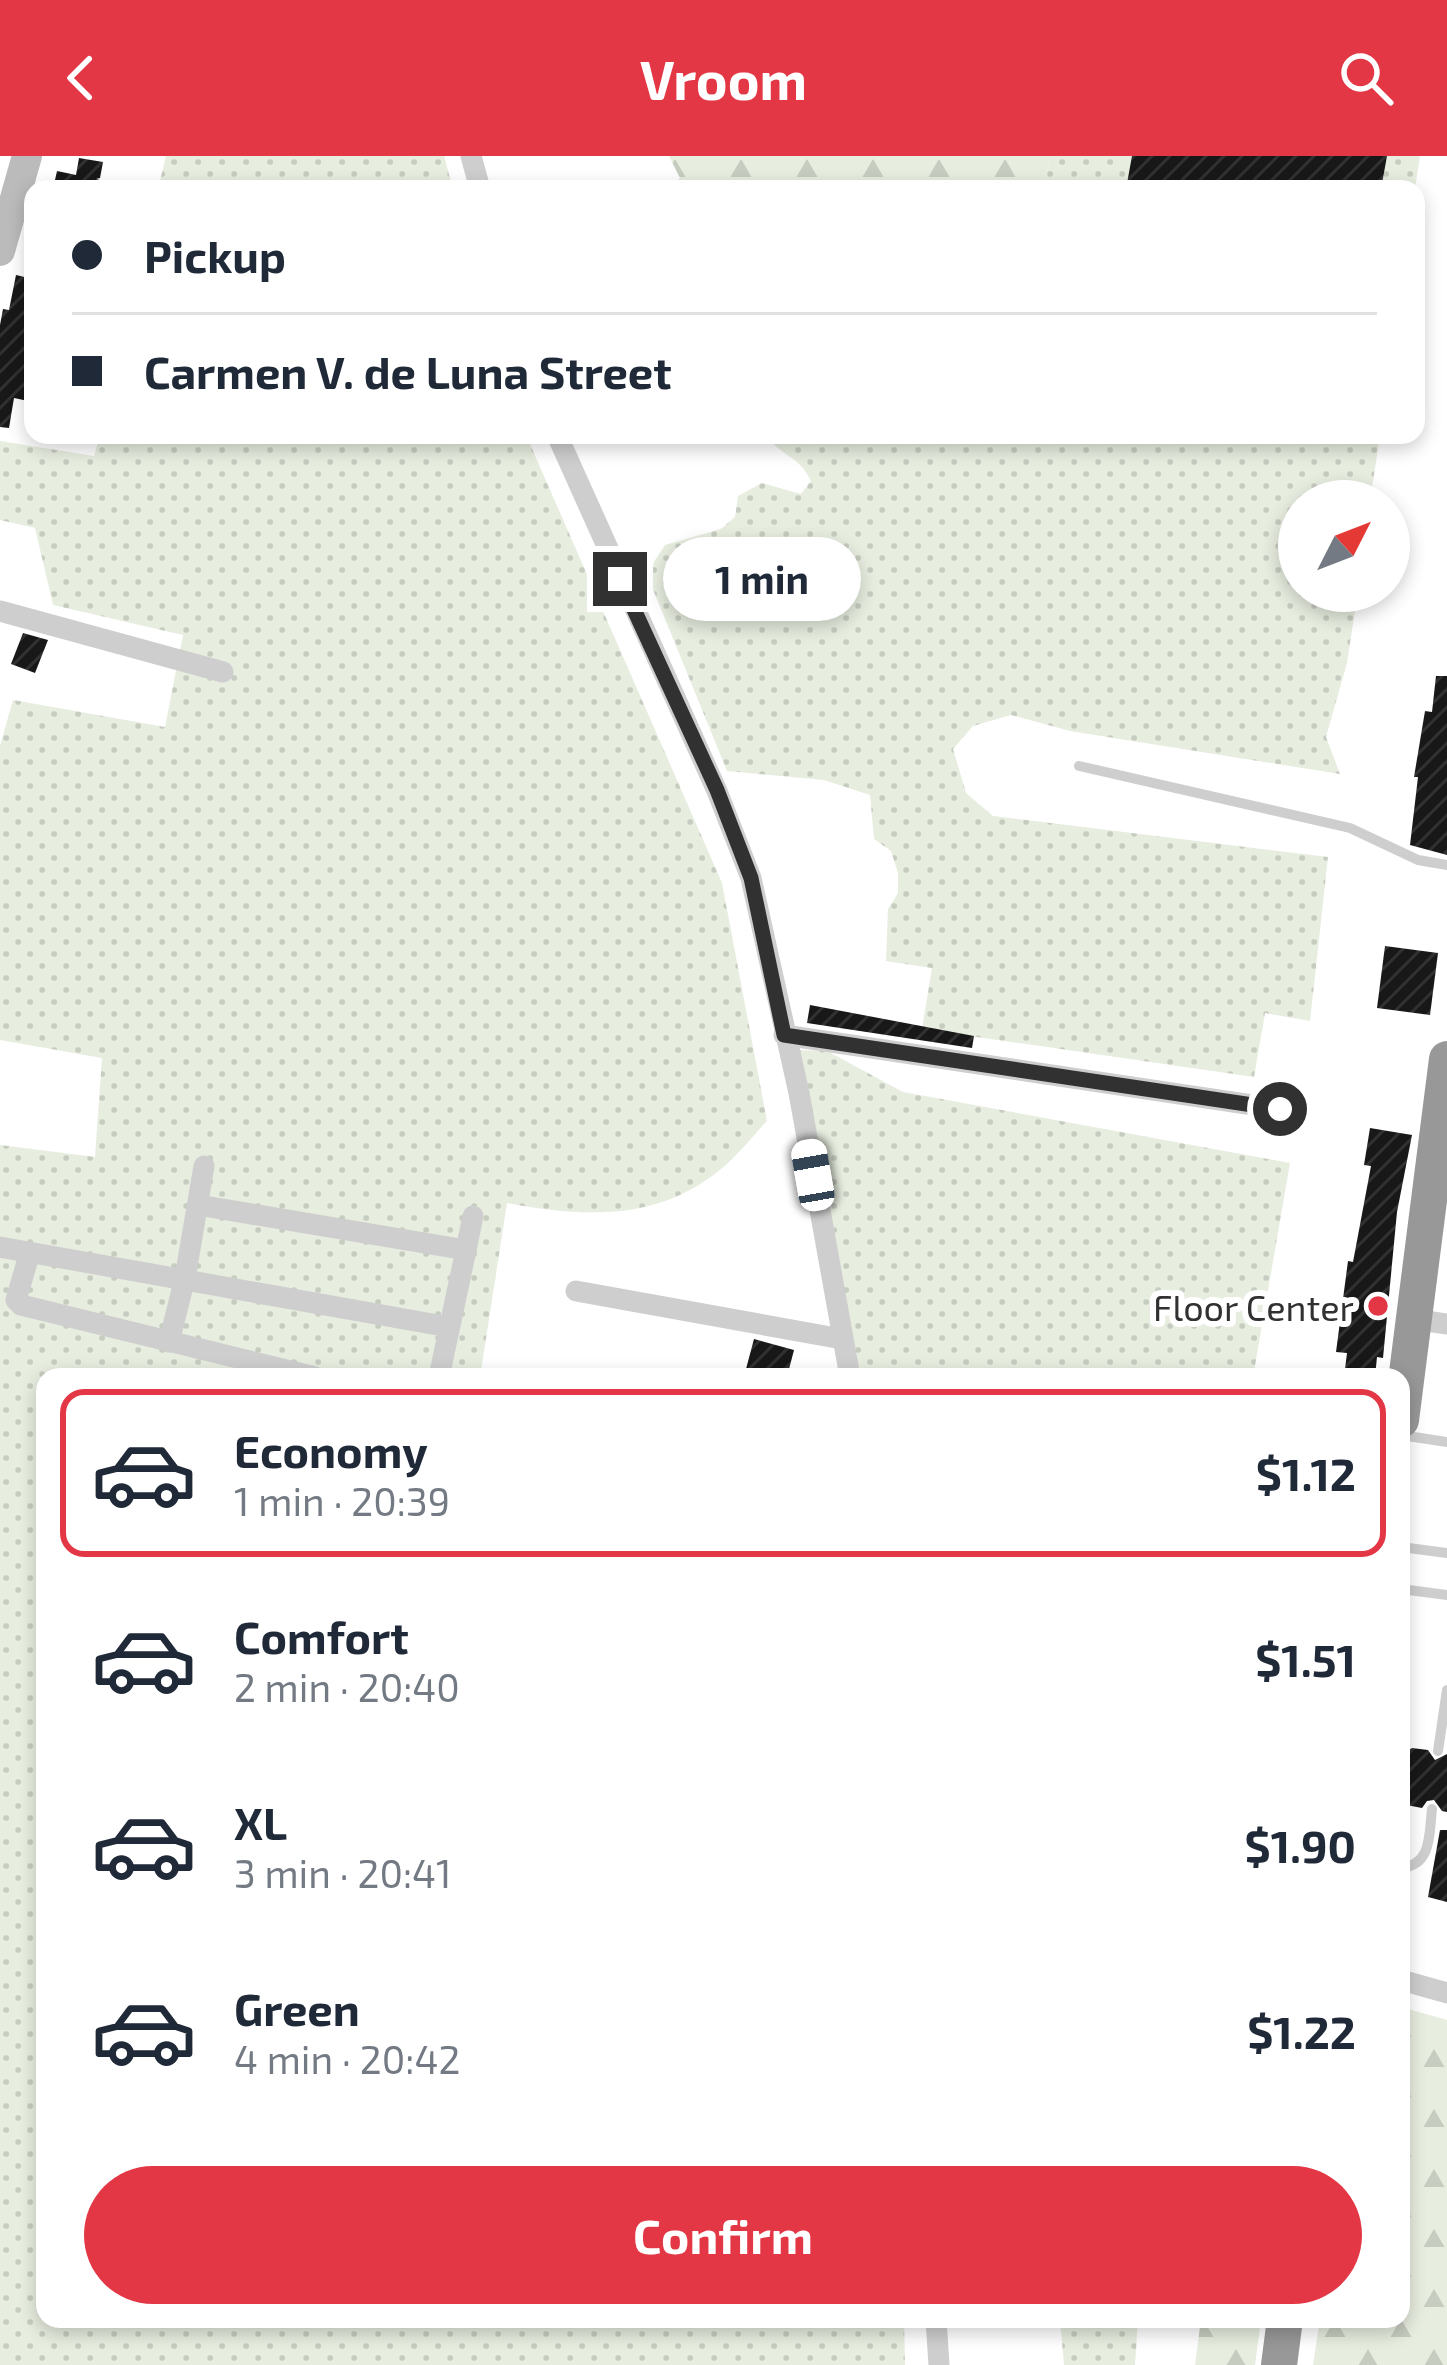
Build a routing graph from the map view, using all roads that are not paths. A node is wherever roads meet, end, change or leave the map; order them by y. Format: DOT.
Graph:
graph roads {
  1 [pos="27,156"];
  2 [pos="2,235"];
  3 [pos="561,444"];
  4 [pos="0,611"];
  5 [pos="223,672"];
  6 [pos="1079,766"];
  7 [pos="1447,865"];
  8 [pos="784,1035"];
  9 [pos="1447,1059"];
  10 [pos="1280,1109"];
  11 [pos="204,1166"];
  12 [pos="198,1205"];
  13 [pos="473,1216"];
  14 [pos="0,1246"];
  15 [pos="466,1250"];
  16 [pos="30,1252"];
  17 [pos="185,1278"];
  18 [pos="576,1291"];
  19 [pos="1430,1321"];
  20 [pos="449,1327"];
  21 [pos="842,1339"];
  22 [pos="170,1342"];
  23 [pos="278,1368"];
  24 [pos="441,1368"];
  25 [pos="848,1368"];
  26 [pos="1410,1389"];
  27 [pos="1410,1436"];
  28 [pos="1447,1442"];
  29 [pos="1410,1548"];
  30 [pos="1446,1550"];
  31 [pos="1410,1589"];
  32 [pos="1447,1594"];
  33 [pos="1447,1690"];
  34 [pos="1438,1751"];
  35 [pos="1432,1809"];
  36 [pos="1410,1866"];
  37 [pos="1410,1983"];
  38 [pos="1447,1993"];
  39 [pos="937,2328"];
  40 [pos="1284,2328"];
  41 [pos="939,2365"];
  42 [pos="1279,2365"];
  1 -- 2 [label="street"];
  3 -- 8 [label="street"];
  4 -- 5 [label="street"];
  6 -- 7 [label="lane"];
  8 -- 10 [label="street"];
  8 -- 21 [label="street"];
  9 -- 19 [label="highway"];
  11 -- 12 [label="street"];
  12 -- 15 [label="street"];
  12 -- 17 [label="street"];
  13 -- 15 [label="street"];
  14 -- 16 [label="street"];
  15 -- 20 [label="street"];
  16 -- 17 [label="street"];
  16 -- 22 [label="street"];
  17 -- 20 [label="street"];
  17 -- 22 [label="street"];
  18 -- 21 [label="street"];
  19 -- 26 [label="highway"];
  20 -- 24 [label="street"];
  21 -- 25 [label="street"];
  22 -- 23 [label="street"];
  27 -- 28 [label="lane"];
  29 -- 30 [label="lane"];
  31 -- 32 [label="lane"];
  33 -- 34 [label="lane"];
  35 -- 36 [label="lane"];
  37 -- 38 [label="street"];
  39 -- 41 [label="street"];
  40 -- 42 [label="highway"];
}
